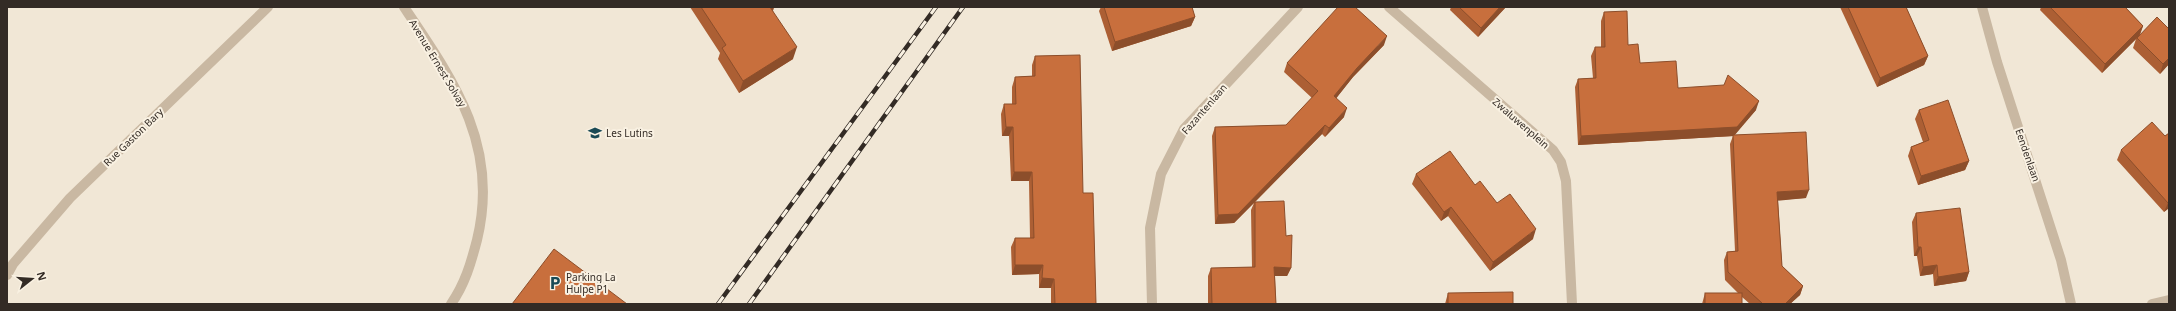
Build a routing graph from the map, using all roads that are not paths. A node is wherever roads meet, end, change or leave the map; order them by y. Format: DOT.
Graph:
graph roads {
  1 [pos="268,7"];
  2 [pos="404,7"];
  3 [pos="1298,7"];
  4 [pos="1389,7"];
  5 [pos="1982,7"];
  6 [pos="7,275"];
  7 [pos="2169,300"];
  8 [pos="451,304"];
  9 [pos="1152,304"];
  10 [pos="1572,304"];
  11 [pos="2071,304"];
  12 [pos="2152,304"];
  1 -- 6 [label="street, Rue Gaston Bary"];
  2 -- 8 [label="street, Avenue Ernest Solvay"];
  3 -- 9 [label="street, Fazantenlaan"];
  4 -- 10 [label="street, Zwaluwenplein"];
  5 -- 11 [label="street, Eendenlaan"];
  7 -- 12 [label="street"];
}
